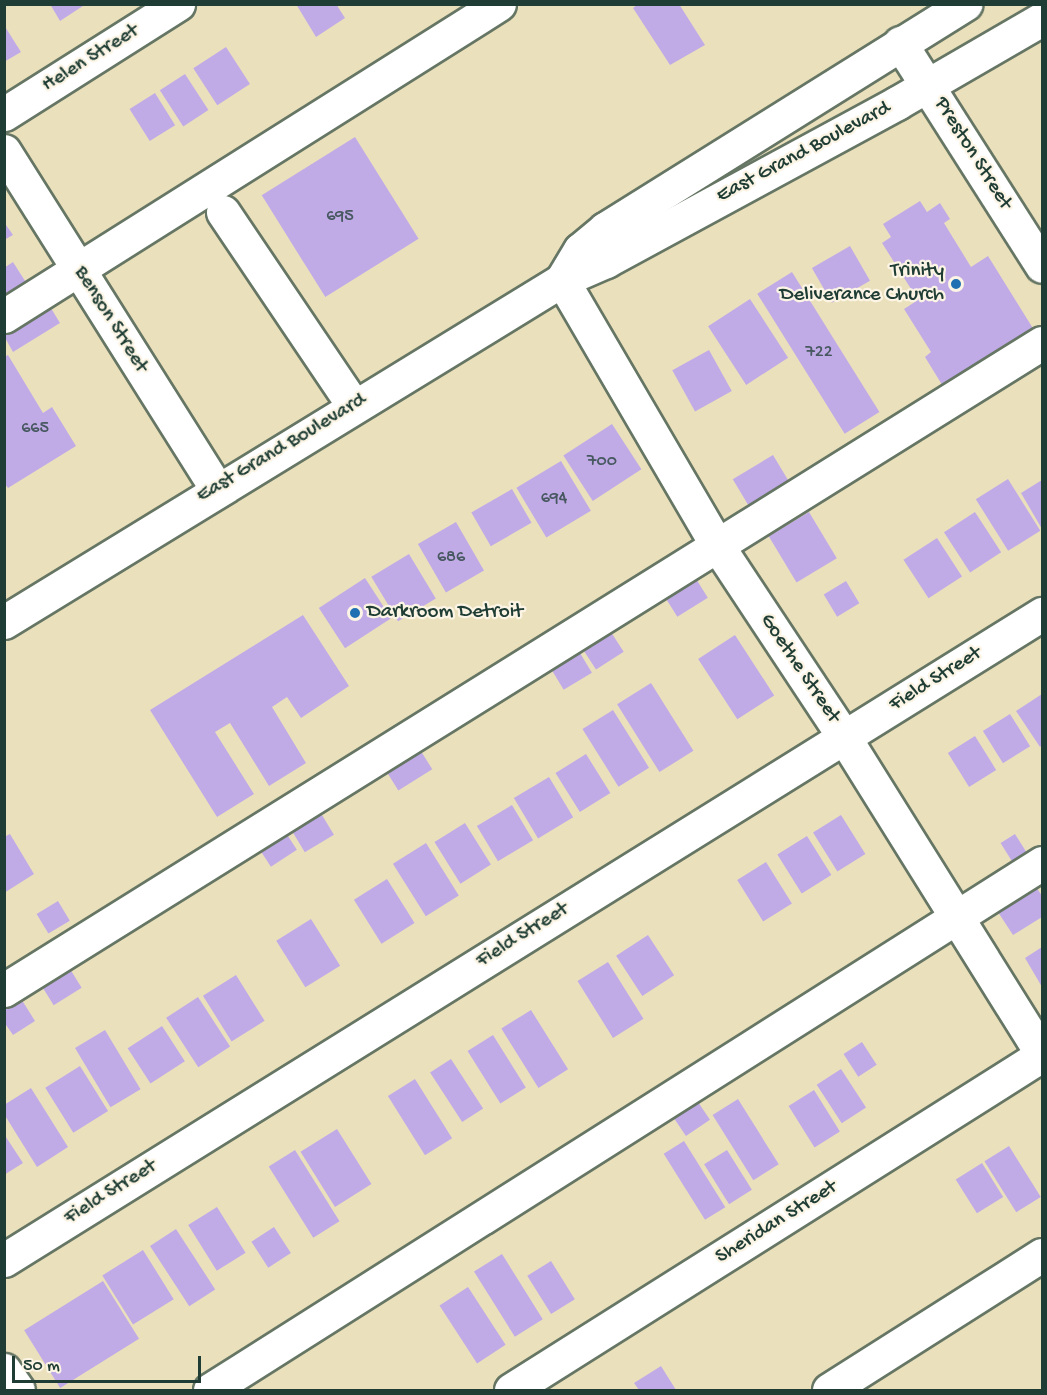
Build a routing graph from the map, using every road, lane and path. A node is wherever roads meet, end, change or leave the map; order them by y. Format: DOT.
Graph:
graph roads {
  1 [pos="178,4"];
  2 [pos="499,4"];
  3 [pos="965,4"];
  4 [pos="1042,19"];
  5 [pos="900,43"];
  6 [pos="928,83"];
  7 [pos="4,114"];
  8 [pos="4,151"];
  9 [pos="223,212"];
  10 [pos="1042,266"];
  11 [pos="79,270"];
  12 [pos="562,280"];
  13 [pos="4,316"];
  14 [pos="1042,343"];
  15 [pos="353,405"];
  16 [pos="216,488"];
  17 [pos="717,545"];
  18 [pos="1042,614"];
  19 [pos="4,622"];
  20 [pos="844,737"];
  21 [pos="1042,863"];
  22 [pos="957,917"];
  23 [pos="4,990"];
  24 [pos="1042,1054"];
  25 [pos="1042,1255"];
  26 [pos="4,1260"];
  27 [pos="4,1370"];
  28 [pos="18,1390"];
  29 [pos="210,1390"];
  30 [pos="511,1390"];
  31 [pos="829,1390"];
  1 -- 7 [label="street, Helen Street"];
  2 -- 11 [label="street"];
  3 -- 5 [label="street, East Grand Boulevard"];
  4 -- 6 [label="street, East Grand Boulevard"];
  5 -- 6 [label="street, Preston Street"];
  5 -- 12 [label="street, East Grand Boulevard"];
  6 -- 10 [label="street, Preston Street"];
  6 -- 12 [label="street, East Grand Boulevard"];
  8 -- 11 [label="street, Benson Street"];
  9 -- 15 [label="street"];
  11 -- 13 [label="street"];
  11 -- 16 [label="street, Benson Street"];
  12 -- 15 [label="street, East Grand Boulevard"];
  12 -- 17 [label="street, Goethe Street"];
  14 -- 17 [label="street"];
  15 -- 16 [label="street, East Grand Boulevard"];
  16 -- 19 [label="street, East Grand Boulevard"];
  17 -- 20 [label="street, Goethe Street"];
  17 -- 23 [label="street"];
  18 -- 20 [label="street, Field Street"];
  20 -- 22 [label="street, Goethe Street"];
  20 -- 26 [label="street, Field Street"];
  21 -- 22 [label="street"];
  22 -- 24 [label="street, Goethe Street"];
  22 -- 29 [label="street"];
  24 -- 30 [label="street, Sheridan Street"];
  25 -- 31 [label="street"];
  27 -- 28 [label="street"];
}
